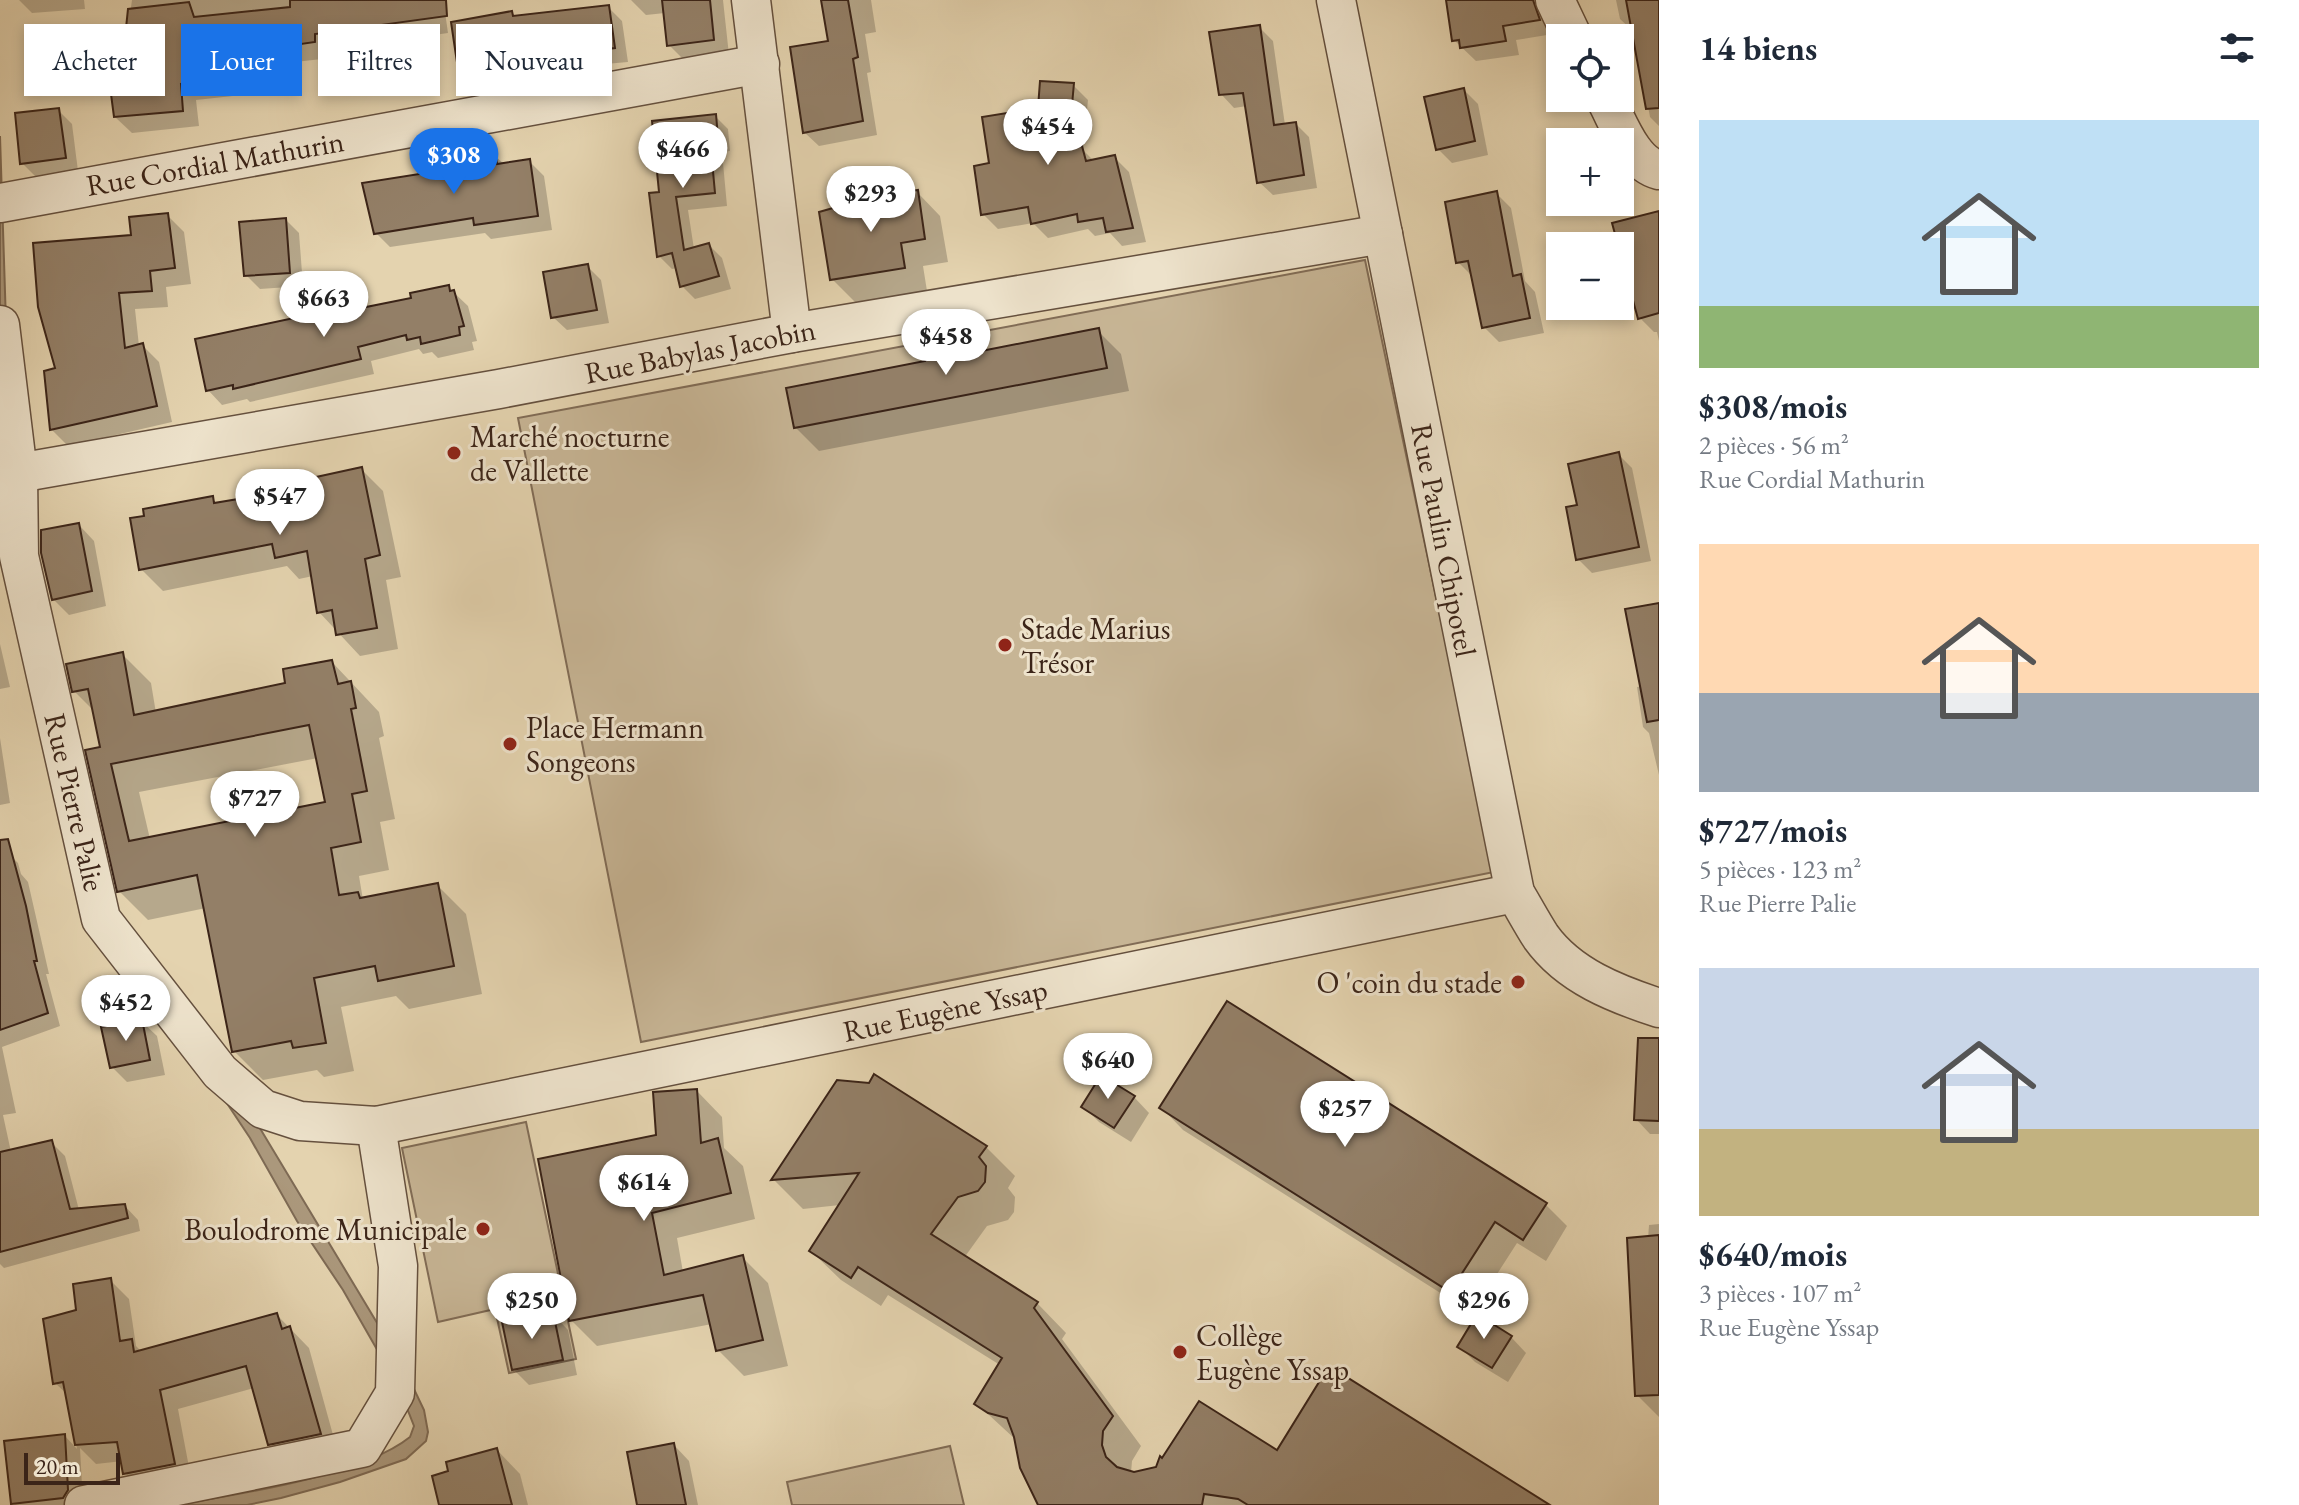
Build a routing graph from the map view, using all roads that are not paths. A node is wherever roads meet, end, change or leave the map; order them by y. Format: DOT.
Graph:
graph roads {
  1 [pos="751,0"];
  2 [pos="1336,0"];
  3 [pos="1555,0"];
  4 [pos="1566,24"];
  5 [pos="760,64"];
  6 [pos="1613,112"];
  7 [pos="1659,170"];
  8 [pos="0,203"];
  9 [pos="1383,234"];
  10 [pos="0,325"];
  11 [pos="792,333"];
  12 [pos="18,473"];
  13 [pos="1515,893"];
  14 [pos="1659,1008"];
  15 [pos="376,1126"];
  16 [pos="84,1505"];
  1 -- 5 [label="street"];
  2 -- 9 [label="street, Rue Paulin Chipotel"];
  3 -- 4 [label="street"];
  5 -- 8 [label="street, Rue Cordial Mathurin"];
  5 -- 11 [label="street"];
  6 -- 7 [label="street"];
  9 -- 11 [label="street, Rue Babylas Jacobin"];
  9 -- 13 [label="street, Rue Paulin Chipotel"];
  10 -- 12 [label="street, Rue Pierre Palie"];
  11 -- 12 [label="street, Rue Babylas Jacobin"];
  12 -- 15 [label="street, Rue Pierre Palie"];
  13 -- 14 [label="street, Rue Paulin Chipotel"];
  13 -- 15 [label="street, Rue Eugène Yssap"];
  15 -- 16 [label="street"];
}
